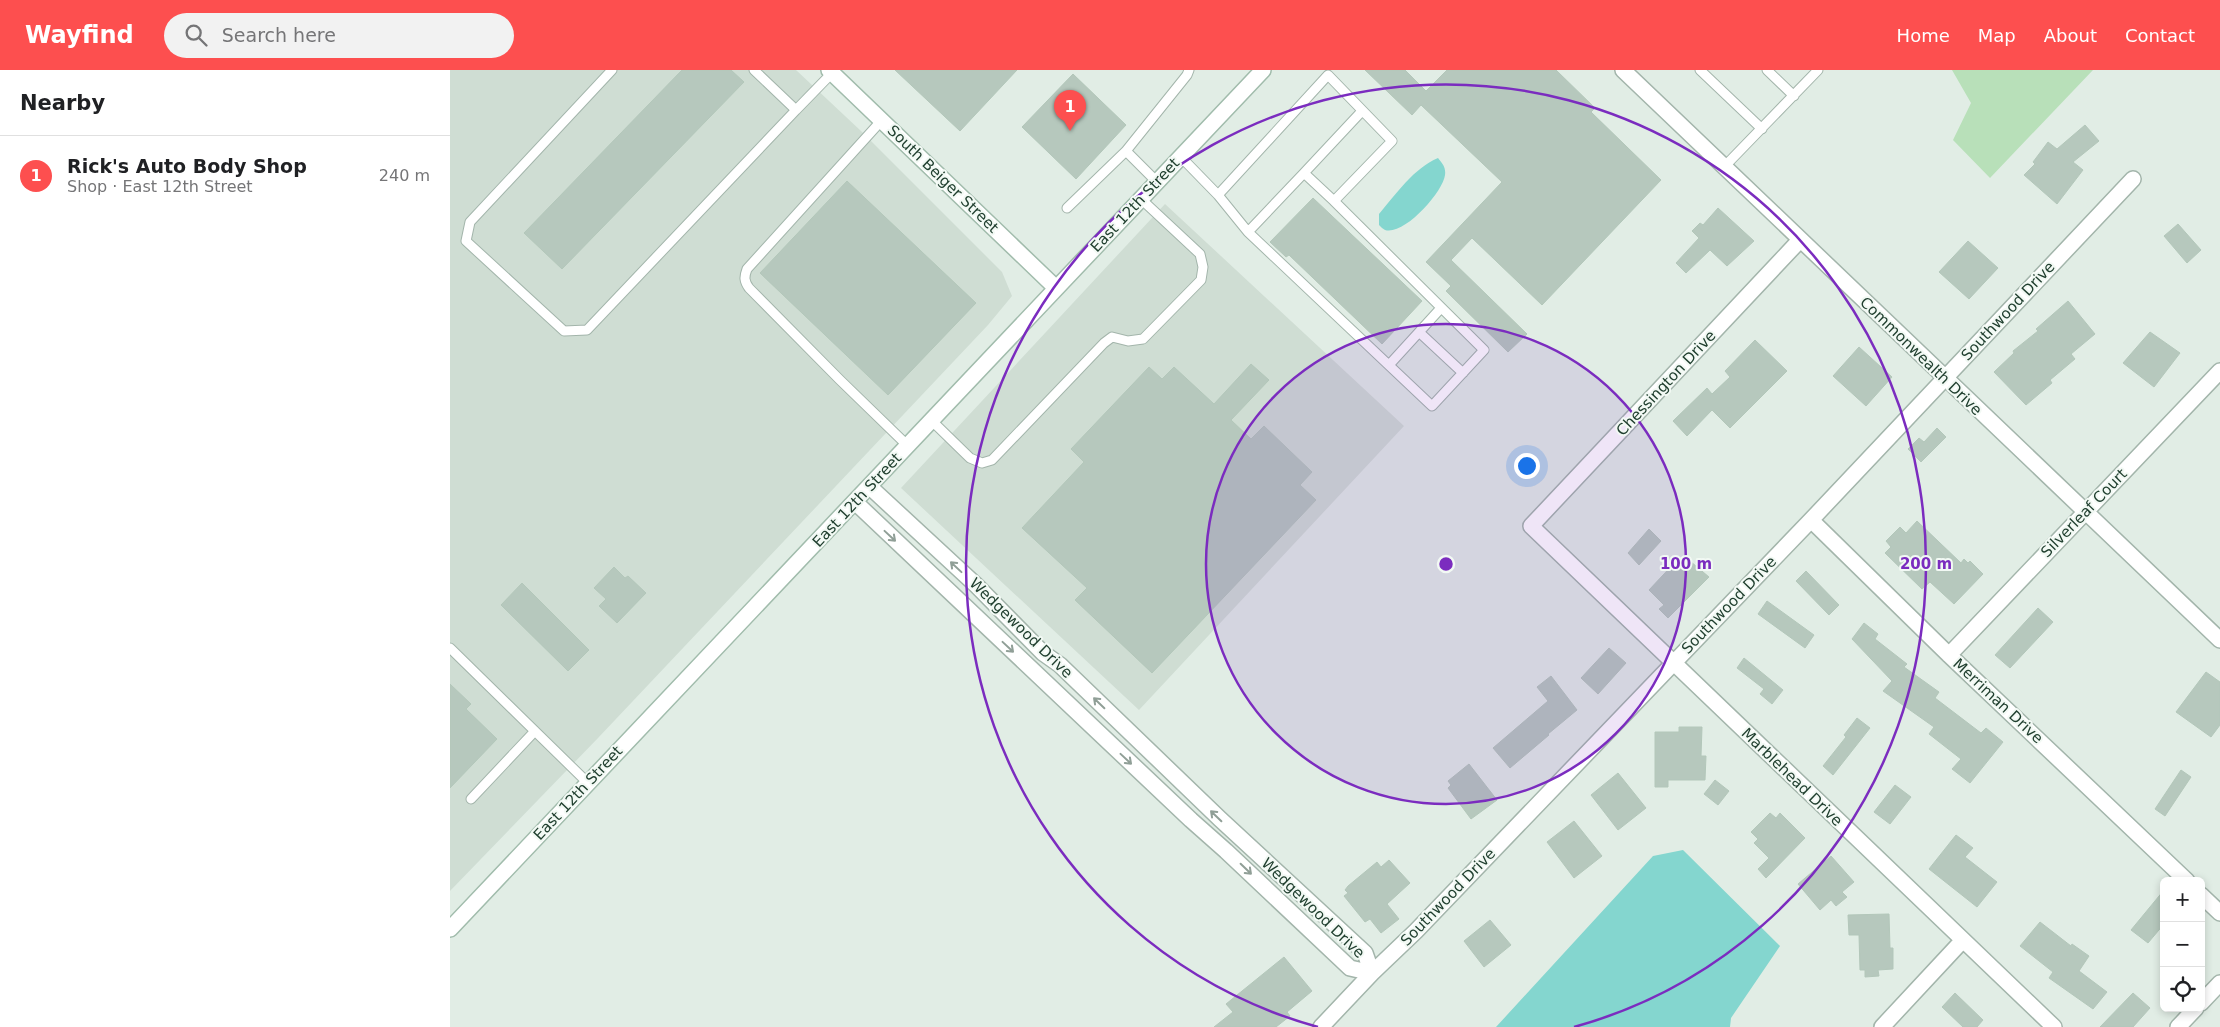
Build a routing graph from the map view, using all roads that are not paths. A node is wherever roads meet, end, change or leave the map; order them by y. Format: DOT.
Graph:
graph roads {
  1 [pos="612,70"];
  2 [pos="754,70"];
  3 [pos="1189,70"];
  4 [pos="1264,70"];
  5 [pos="1623,70"];
  6 [pos="1700,70"];
  7 [pos="1767,70"];
  8 [pos="1818,70"];
  9 [pos="831,71"];
  10 [pos="1794,96"];
  11 [pos="796,110"];
  12 [pos="1362,111"];
  13 [pos="882,120"];
  14 [pos="1762,129"];
  15 [pos="1126,151"];
  16 [pos="1181,157"];
  17 [pos="1724,167"];
  18 [pos="1304,174"];
  19 [pos="2133,179"];
  20 [pos="1157,182"];
  21 [pos="1218,195"];
  22 [pos="1141,200"];
  23 [pos="1334,201"];
  24 [pos="1067,208"];
  25 [pos="1248,232"];
  26 [pos="1800,240"];
  27 [pos="1056,288"];
  28 [pos="1441,308"];
  29 [pos="1419,332"];
  30 [pos="1389,365"];
  31 [pos="2220,371"];
  32 [pos="1463,373"];
  33 [pos="1945,378"];
  34 [pos="932,421"];
  35 [pos="908,446"];
  36 [pos="870,487"];
  37 [pos="855,502"];
  38 [pos="2086,512"];
  39 [pos="1811,520"];
  40 [pos="1532,526"];
  41 [pos="2220,640"];
  42 [pos="450,648"];
  43 [pos="1949,655"];
  44 [pos="1673,662"];
  45 [pos="535,731"];
  46 [pos="588,783"];
  47 [pos="471,799"];
  48 [pos="2183,877"];
  49 [pos="2205,899"];
  50 [pos="2220,913"];
  51 [pos="450,929"];
  52 [pos="1963,940"];
  53 [pos="1372,973"];
  54 [pos="2220,983"];
  55 [pos="2205,999"];
  56 [pos="2192,1012"];
  57 [pos="1321,1027"];
  58 [pos="1882,1027"];
  59 [pos="2054,1027"];
  60 [pos="2178,1027"];
  1 -- 11 [label="lane"];
  2 -- 11 [label="lane"];
  3 -- 15 [label="lane"];
  4 -- 16 [label="street, East 12th Street"];
  5 -- 17 [label="street, Commonwealth Drive"];
  6 -- 14 [label="lane"];
  7 -- 10 [label="lane"];
  8 -- 10 [label="lane"];
  9 -- 11 [label="lane"];
  9 -- 13 [label="street, South Beiger Street"];
  10 -- 14 [label="lane"];
  12 -- 18 [label="lane"];
  12 -- 21 [label="lane"];
  12 -- 23 [label="lane"];
  13 -- 27 [label="street, South Beiger Street"];
  13 -- 35 [label="lane"];
  14 -- 17 [label="lane"];
  15 -- 20 [label="lane"];
  15 -- 24 [label="lane"];
  16 -- 20 [label="street, East 12th Street"];
  16 -- 21 [label="lane"];
  17 -- 26 [label="street, Commonwealth Drive"];
  18 -- 23 [label="lane"];
  18 -- 25 [label="lane"];
  19 -- 33 [label="street, Southwood Drive"];
  20 -- 22 [label="street, East 12th Street"];
  21 -- 25 [label="lane"];
  22 -- 27 [label="street, East 12th Street"];
  22 -- 34 [label="lane"];
  23 -- 28 [label="lane"];
  25 -- 30 [label="lane"];
  26 -- 33 [label="street, Commonwealth Drive"];
  26 -- 40 [label="street, Chessington Drive"];
  27 -- 34 [label="street, East 12th Street"];
  28 -- 29 [label="lane"];
  28 -- 32 [label="lane"];
  29 -- 30 [label="lane"];
  29 -- 32 [label="lane"];
  30 -- 32 [label="lane"];
  31 -- 38 [label="street, Silverleaf Court"];
  33 -- 38 [label="street, Commonwealth Drive"];
  33 -- 39 [label="street, Southwood Drive"];
  34 -- 35 [label="street, East 12th Street"];
  35 -- 36 [label="street, East 12th Street"];
  36 -- 37 [label="street, East 12th Street"];
  53 -- 36 [label="street, Wedgewood Drive, one-way"];
  37 -- 46 [label="street, East 12th Street"];
  37 -- 53 [label="street, Wedgewood Drive, one-way"];
  38 -- 41 [label="street, Commonwealth Drive"];
  38 -- 43 [label="street, Silverleaf Court"];
  39 -- 43 [label="street, Merriman Drive"];
  39 -- 44 [label="street, Southwood Drive"];
  40 -- 44 [label="street, Marblehead Drive"];
  42 -- 45 [label="lane"];
  43 -- 48 [label="street, Merriman Drive"];
  44 -- 52 [label="street, Marblehead Drive"];
  44 -- 53 [label="street, Southwood Drive"];
  45 -- 46 [label="lane"];
  45 -- 47 [label="lane"];
  46 -- 51 [label="street, East 12th Street"];
  49 -- 50 [label="street"];
  52 -- 58 [label="street"];
  52 -- 59 [label="street, Marblehead Drive"];
  53 -- 57 [label="street, Southwood Drive"];
  54 -- 55 [label="street"];
  56 -- 60 [label="street"];
}
